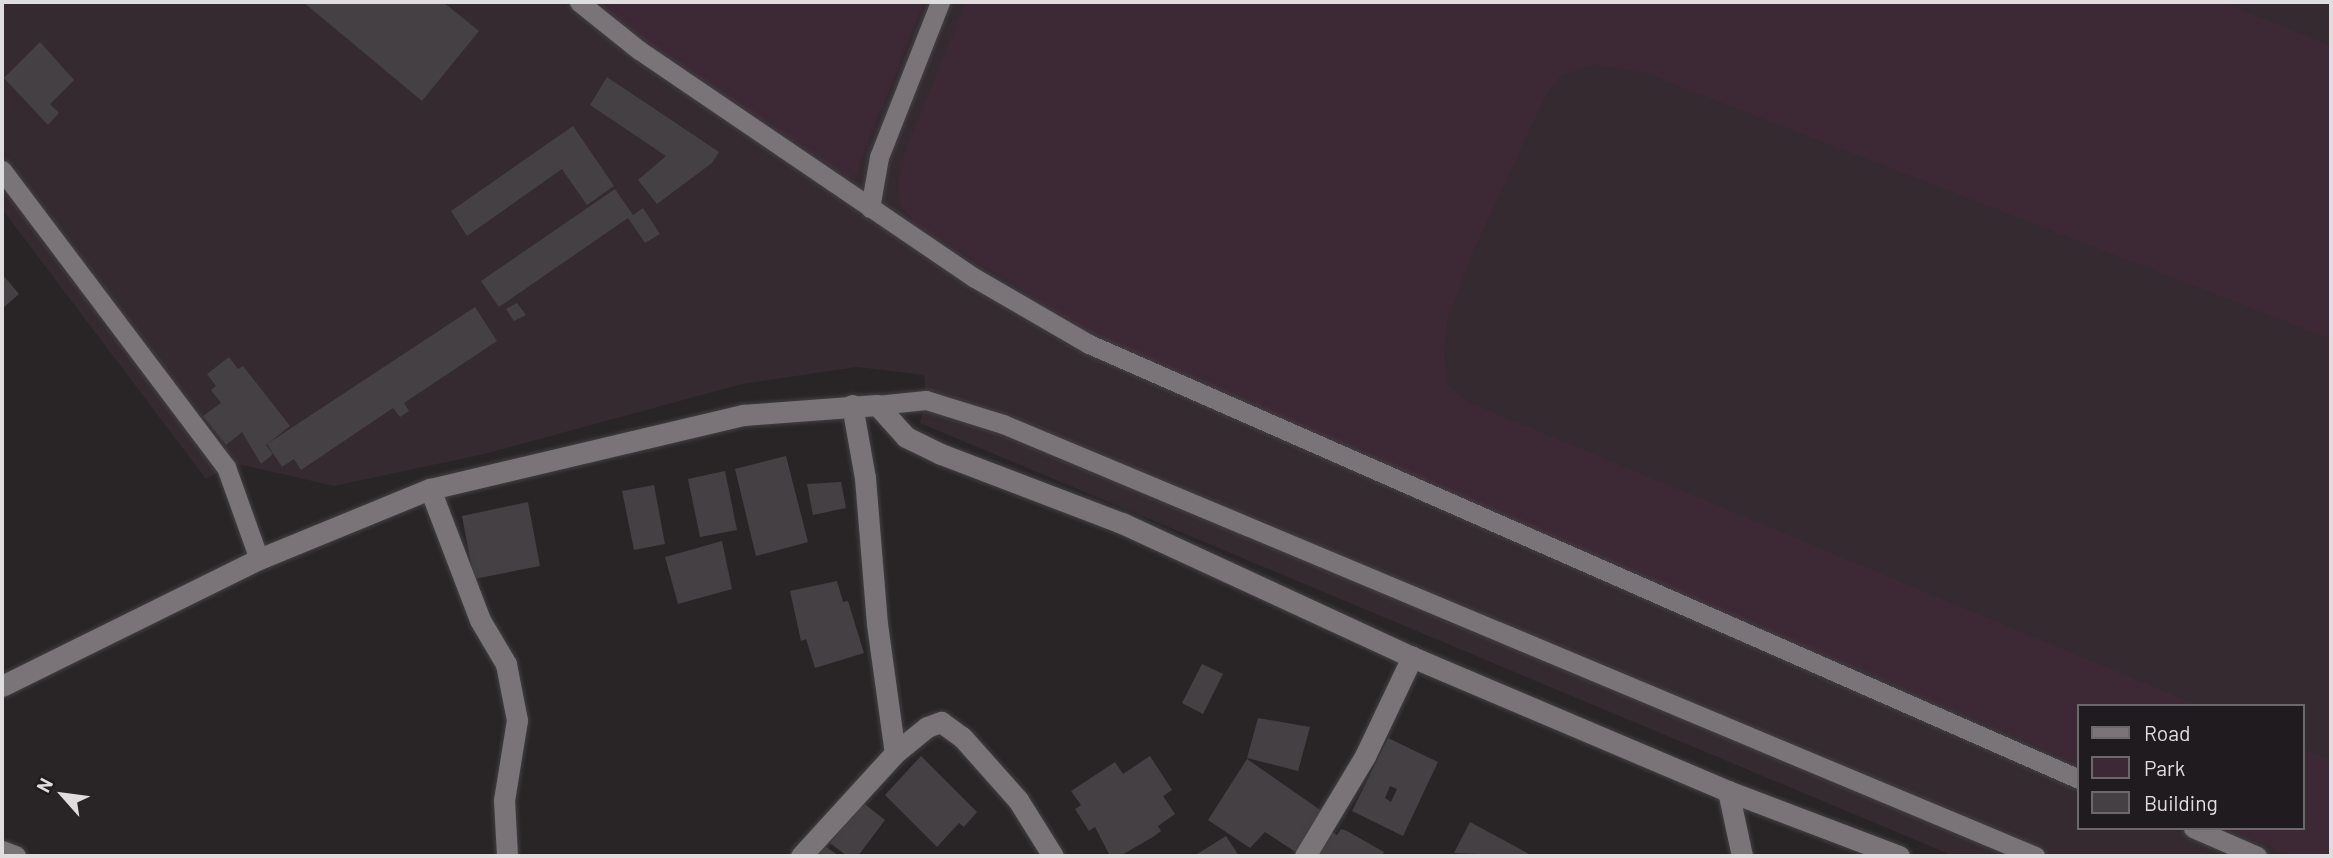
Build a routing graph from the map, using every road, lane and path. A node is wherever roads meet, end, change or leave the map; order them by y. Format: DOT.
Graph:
graph roads {
  1 [pos="579,2"];
  2 [pos="940,2"];
  3 [pos="2,170"];
  4 [pos="870,208"];
  5 [pos="852,405"];
  6 [pos="877,405"];
  7 [pos="430,489"];
  8 [pos="259,559"];
  9 [pos="1412,657"];
  10 [pos="2,686"];
  11 [pos="895,752"];
  12 [pos="2078,779"];
  13 [pos="1728,791"];
  14 [pos="2198,830"];
  15 [pos="2,851"];
  16 [pos="15,856"];
  17 [pos="508,856"];
  18 [pos="801,856"];
  19 [pos="1053,856"];
  20 [pos="1305,856"];
  21 [pos="1742,856"];
  22 [pos="1899,856"];
  23 [pos="2035,856"];
  24 [pos="2257,856"];
  1 -- 4 [label="lane"];
  2 -- 4 [label="lane"];
  3 -- 8 [label="lane"];
  4 -- 12 [label="lane"];
  5 -- 6 [label="street"];
  5 -- 7 [label="street"];
  5 -- 11 [label="street"];
  6 -- 9 [label="street"];
  6 -- 23 [label="lane"];
  7 -- 8 [label="street"];
  7 -- 17 [label="street"];
  8 -- 10 [label="street"];
  9 -- 13 [label="street"];
  9 -- 20 [label="street"];
  11 -- 18 [label="street"];
  11 -- 19 [label="street"];
  13 -- 21 [label="street"];
  13 -- 22 [label="street"];
  14 -- 24 [label="lane"];
  15 -- 16 [label="street"];
}
